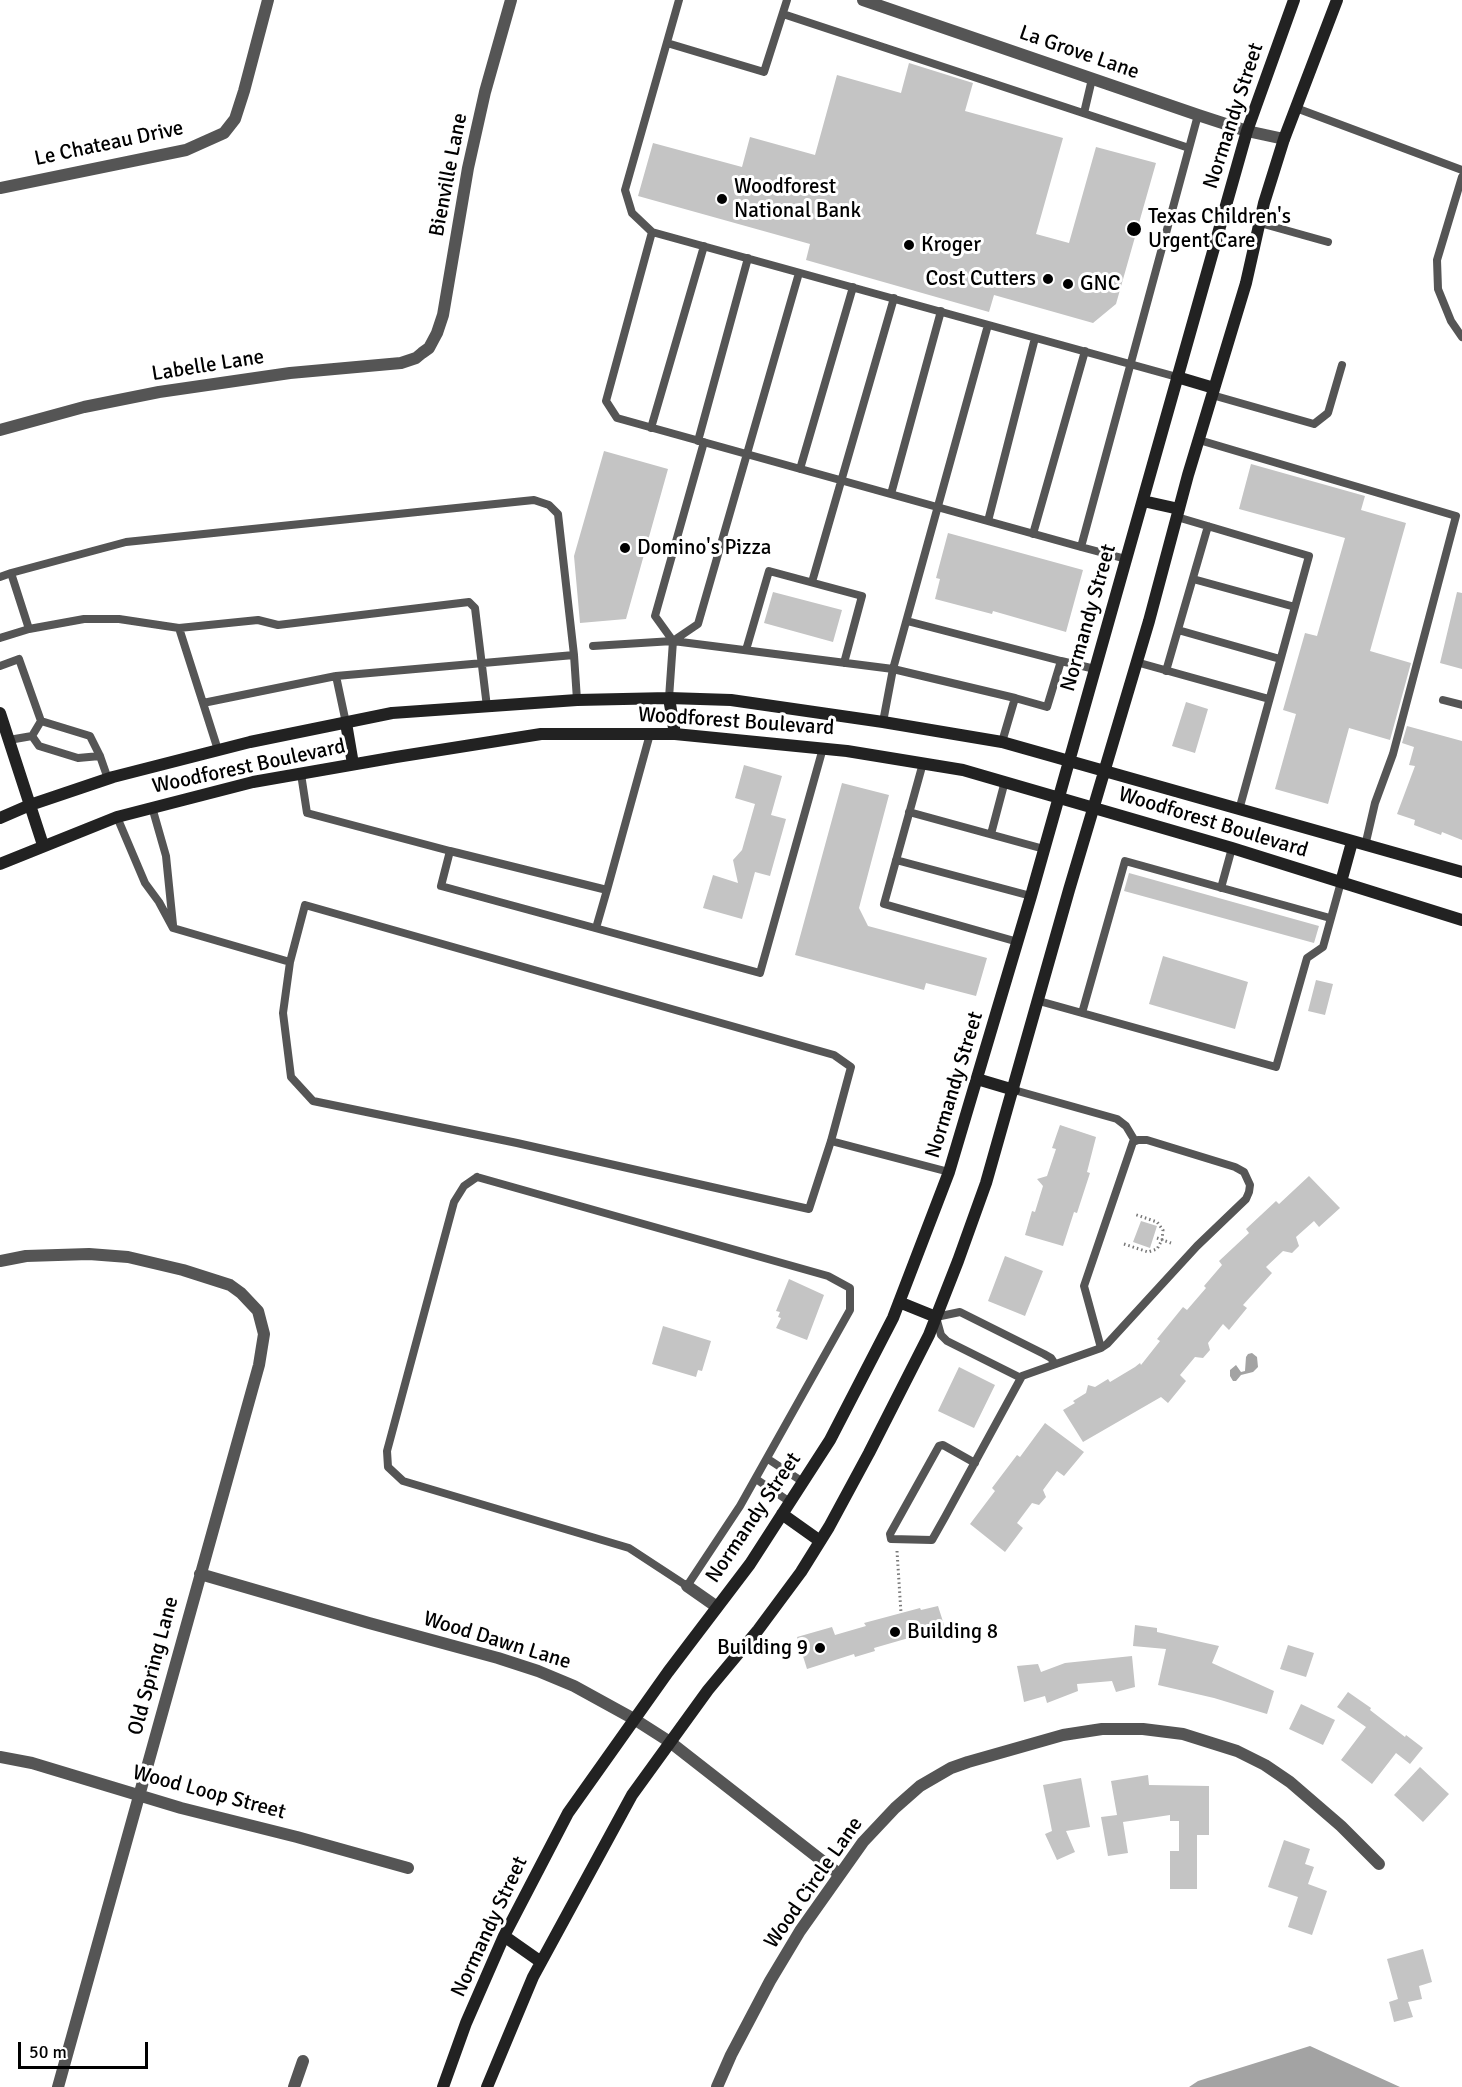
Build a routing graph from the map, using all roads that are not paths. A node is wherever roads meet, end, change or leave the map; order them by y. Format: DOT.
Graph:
graph roads {
  1 [pos="268,0"];
  2 [pos="511,0"];
  3 [pos="679,0"];
  4 [pos="787,0"];
  5 [pos="863,0"];
  6 [pos="1294,0"];
  7 [pos="1337,0"];
  8 [pos="783,14"];
  9 [pos="667,43"];
  10 [pos="1092,79"];
  11 [pos="1296,108"];
  12 [pos="1084,113"];
  13 [pos="1198,115"];
  14 [pos="1247,131"];
  15 [pos="1284,139"];
  16 [pos="1189,148"];
  17 [pos="1462,170"];
  18 [pos="1462,177"];
  19 [pos="0,188"];
  20 [pos="1260,223"];
  21 [pos="652,232"];
  22 [pos="1328,242"];
  23 [pos="704,246"];
  24 [pos="748,258"];
  25 [pos="799,273"];
  26 [pos="853,287"];
  27 [pos="894,298"];
  28 [pos="941,311"];
  29 [pos="988,325"];
  30 [pos="1035,338"];
  31 [pos="1462,338"];
  32 [pos="1085,351"];
  33 [pos="422,353"];
  34 [pos="1132,364"];
  35 [pos="1342,364"];
  36 [pos="1178,377"];
  37 [pos="1213,392"];
  38 [pos="651,428"];
  39 [pos="0,430"];
  40 [pos="1198,440"];
  41 [pos="701,442"];
  42 [pos="746,454"];
  43 [pos="800,469"];
  44 [pos="842,481"];
  45 [pos="891,494"];
  46 [pos="1143,501"];
  47 [pos="938,507"];
  48 [pos="1178,513"];
  49 [pos="988,521"];
  50 [pos="1208,526"];
  51 [pos="1033,534"];
  52 [pos="1081,547"];
  53 [pos="1126,559"];
  54 [pos="11,573"];
  55 [pos="0,576"];
  56 [pos="1193,579"];
  57 [pos="812,582"];
  58 [pos="1295,607"];
  59 [pos="907,621"];
  60 [pos="179,628"];
  61 [pos="29,629"];
  62 [pos="1178,630"];
  63 [pos="0,638"];
  64 [pos="673,641"];
  65 [pos="592,646"];
  66 [pos="746,650"];
  67 [pos="574,656"];
  68 [pos="1281,659"];
  69 [pos="1061,661"];
  70 [pos="1136,662"];
  71 [pos="844,663"];
  72 [pos="482,664"];
  73 [pos="0,666"];
  74 [pos="893,669"];
  75 [pos="1095,669"];
  76 [pos="1166,670"];
  77 [pos="336,676"];
  78 [pos="669,698"];
  79 [pos="1015,698"];
  80 [pos="1269,699"];
  81 [pos="577,700"];
  82 [pos="1443,700"];
  83 [pos="203,703"];
  84 [pos="1462,705"];
  85 [pos="487,707"];
  86 [pos="0,713"];
  87 [pos="41,721"];
  88 [pos="884,722"];
  89 [pos="346,723"];
  90 [pos="650,734"];
  91 [pos="675,734"];
  92 [pos="32,736"];
  93 [pos="9,740"];
  94 [pos="1002,742"];
  95 [pos="823,748"];
  96 [pos="218,750"];
  97 [pos="100,756"];
  98 [pos="1069,761"];
  99 [pos="923,763"];
  100 [pos="353,764"];
  101 [pos="1104,771"];
  102 [pos="301,774"];
  103 [pos="108,779"];
  104 [pos="1005,781"];
  105 [pos="1059,797"];
  106 [pos="30,805"];
  107 [pos="152,807"];
  108 [pos="1094,807"];
  109 [pos="1239,810"];
  110 [pos="909,812"];
  111 [pos="117,817"];
  112 [pos="0,818"];
  113 [pos="991,834"];
  114 [pos="1359,844"];
  115 [pos="43,845"];
  116 [pos="1232,848"];
  117 [pos="1044,849"];
  118 [pos="450,851"];
  119 [pos="896,860"];
  120 [pos="0,864"];
  121 [pos="1462,872"];
  122 [pos="1341,882"];
  123 [pos="1221,888"];
  124 [pos="607,890"];
  125 [pos="1031,896"];
  126 [pos="1330,918"];
  127 [pos="1462,920"];
  128 [pos="173,928"];
  129 [pos="596,928"];
  130 [pos="1018,942"];
  131 [pos="290,962"];
  132 [pos="1039,1001"];
  133 [pos="1082,1013"];
  134 [pos="977,1079"];
  135 [pos="1014,1090"];
  136 [pos="831,1141"];
  137 [pos="1135,1141"];
  138 [pos="949,1173"];
  139 [pos="0,1261"];
  140 [pos="899,1302"];
  141 [pos="936,1317"];
  142 [pos="1101,1348"];
  143 [pos="1054,1364"];
  144 [pos="1021,1378"];
  145 [pos="768,1459"];
  146 [pos="975,1463"];
  147 [pos="756,1479"];
  148 [pos="803,1482"];
  149 [pos="790,1502"];
  150 [pos="782,1514"];
  151 [pos="819,1541"];
  152 [pos="200,1574"];
  153 [pos="687,1586"];
  154 [pos="717,1607"];
  155 [pos="634,1719"];
  156 [pos="670,1742"];
  157 [pos="0,1757"];
  158 [pos="139,1796"];
  159 [pos="1380,1864"];
  160 [pos="408,1868"];
  161 [pos="839,1874"];
  162 [pos="504,1936"];
  163 [pos="541,1962"];
  164 [pos="303,2061"];
  165 [pos="58,2087"];
  166 [pos="294,2087"];
  167 [pos="443,2087"];
  168 [pos="487,2087"];
  169 [pos="717,2087"];
  1 -- 19 [label="street, Le Chateau Drive"];
  2 -- 33 [label="street, Bienville Lane"];
  3 -- 9 [label="lane"];
  4 -- 8 [label="lane"];
  5 -- 10 [label="street, La Grove Lane"];
  6 -- 14 [label="main road, Normandy Street"];
  7 -- 11 [label="main road"];
  8 -- 9 [label="lane"];
  8 -- 12 [label="lane"];
  9 -- 21 [label="lane"];
  10 -- 12 [label="lane"];
  10 -- 13 [label="street, La Grove Lane"];
  11 -- 15 [label="main road"];
  11 -- 17 [label="lane"];
  12 -- 16 [label="lane"];
  13 -- 14 [label="street, La Grove Lane"];
  13 -- 16 [label="lane"];
  14 -- 15 [label="street, La Grove Lane"];
  14 -- 36 [label="main road, Normandy Street"];
  15 -- 20 [label="main road"];
  16 -- 34 [label="lane"];
  18 -- 31 [label="lane"];
  20 -- 22 [label="lane"];
  20 -- 37 [label="main road"];
  21 -- 23 [label="lane"];
  21 -- 38 [label="lane"];
  23 -- 24 [label="lane"];
  23 -- 38 [label="lane"];
  24 -- 25 [label="lane"];
  24 -- 41 [label="lane"];
  25 -- 26 [label="lane"];
  25 -- 42 [label="lane"];
  26 -- 27 [label="lane"];
  26 -- 43 [label="lane"];
  27 -- 28 [label="lane"];
  27 -- 44 [label="lane"];
  28 -- 29 [label="lane"];
  28 -- 45 [label="lane"];
  29 -- 30 [label="lane"];
  29 -- 47 [label="lane"];
  30 -- 32 [label="lane"];
  30 -- 49 [label="lane"];
  32 -- 34 [label="lane"];
  32 -- 51 [label="lane"];
  33 -- 39 [label="street, Labelle Lane"];
  34 -- 36 [label="lane"];
  34 -- 52 [label="lane"];
  35 -- 37 [label="lane"];
  36 -- 37 [label="main road"];
  36 -- 46 [label="main road, Normandy Street"];
  37 -- 40 [label="main road"];
  38 -- 41 [label="lane"];
  40 -- 48 [label="main road"];
  40 -- 114 [label="lane"];
  41 -- 42 [label="lane"];
  41 -- 64 [label="lane"];
  42 -- 43 [label="lane"];
  42 -- 64 [label="lane"];
  43 -- 44 [label="lane"];
  44 -- 45 [label="lane"];
  44 -- 57 [label="lane"];
  45 -- 47 [label="lane"];
  46 -- 48 [label="main road"];
  46 -- 53 [label="main road, Normandy Street"];
  47 -- 49 [label="lane"];
  47 -- 59 [label="lane"];
  48 -- 50 [label="lane"];
  48 -- 70 [label="main road"];
  49 -- 51 [label="lane"];
  50 -- 56 [label="lane"];
  50 -- 58 [label="lane"];
  51 -- 52 [label="lane"];
  52 -- 53 [label="lane"];
  53 -- 75 [label="main road, Normandy Street"];
  54 -- 55 [label="lane"];
  54 -- 61 [label="lane"];
  54 -- 67 [label="lane"];
  56 -- 58 [label="lane"];
  56 -- 62 [label="lane"];
  57 -- 66 [label="lane"];
  57 -- 71 [label="lane"];
  58 -- 68 [label="lane"];
  59 -- 69 [label="lane"];
  59 -- 74 [label="lane"];
  60 -- 61 [label="lane"];
  60 -- 72 [label="lane"];
  60 -- 83 [label="lane"];
  61 -- 63 [label="lane"];
  62 -- 68 [label="lane"];
  62 -- 76 [label="lane"];
  64 -- 65 [label="lane"];
  64 -- 66 [label="lane"];
  64 -- 78 [label="lane"];
  66 -- 71 [label="lane"];
  67 -- 72 [label="lane"];
  67 -- 81 [label="lane"];
  68 -- 80 [label="lane"];
  69 -- 75 [label="lane"];
  69 -- 79 [label="lane"];
  70 -- 76 [label="lane"];
  70 -- 101 [label="main road"];
  71 -- 74 [label="lane"];
  72 -- 77 [label="lane"];
  72 -- 85 [label="lane"];
  73 -- 87 [label="lane"];
  74 -- 79 [label="lane"];
  74 -- 88 [label="lane"];
  75 -- 98 [label="main road, Normandy Street"];
  76 -- 80 [label="lane"];
  77 -- 83 [label="lane"];
  77 -- 89 [label="lane"];
  78 -- 81 [label="main road, Woodforest Boulevard"];
  78 -- 88 [label="main road, Woodforest Boulevard"];
  78 -- 91 [label="main road"];
  79 -- 94 [label="lane"];
  80 -- 109 [label="lane"];
  81 -- 85 [label="main road, Woodforest Boulevard"];
  82 -- 84 [label="lane"];
  83 -- 96 [label="lane"];
  85 -- 89 [label="main road, Woodforest Boulevard"];
  86 -- 93 [label="main road"];
  87 -- 92 [label="lane"];
  87 -- 97 [label="lane"];
  88 -- 94 [label="main road, Woodforest Boulevard"];
  89 -- 96 [label="main road, Woodforest Boulevard"];
  89 -- 100 [label="main road"];
  90 -- 91 [label="main road, Woodforest Boulevard"];
  90 -- 100 [label="main road, Woodforest Boulevard"];
  90 -- 124 [label="lane"];
  91 -- 95 [label="main road, Woodforest Boulevard"];
  92 -- 93 [label="lane"];
  92 -- 97 [label="lane"];
  93 -- 106 [label="main road"];
  94 -- 98 [label="main road, Woodforest Boulevard"];
  95 -- 99 [label="main road, Woodforest Boulevard"];
  95 -- 129 [label="lane"];
  96 -- 103 [label="main road, Woodforest Boulevard"];
  97 -- 103 [label="lane"];
  98 -- 101 [label="main road, Woodforest Boulevard"];
  98 -- 105 [label="main road, Normandy Street"];
  99 -- 104 [label="main road, Woodforest Boulevard"];
  99 -- 110 [label="lane"];
  100 -- 102 [label="main road, Woodforest Boulevard"];
  101 -- 108 [label="main road"];
  101 -- 109 [label="main road, Woodforest Boulevard"];
  102 -- 107 [label="main road, Woodforest Boulevard"];
  102 -- 118 [label="lane"];
  103 -- 106 [label="main road, Woodforest Boulevard"];
  104 -- 105 [label="main road, Woodforest Boulevard"];
  104 -- 113 [label="lane"];
  105 -- 108 [label="main road, Woodforest Boulevard"];
  105 -- 117 [label="main road, Normandy Street"];
  106 -- 112 [label="main road, Woodforest Boulevard"];
  106 -- 115 [label="main road"];
  107 -- 111 [label="main road, Woodforest Boulevard"];
  107 -- 128 [label="lane"];
  108 -- 116 [label="main road, Woodforest Boulevard"];
  108 -- 132 [label="main road"];
  109 -- 114 [label="main road, Woodforest Boulevard"];
  110 -- 113 [label="lane"];
  110 -- 119 [label="lane"];
  111 -- 115 [label="main road, Woodforest Boulevard"];
  111 -- 128 [label="lane"];
  113 -- 117 [label="lane"];
  114 -- 121 [label="main road, Woodforest Boulevard"];
  114 -- 122 [label="main road"];
  115 -- 120 [label="main road, Woodforest Boulevard"];
  116 -- 122 [label="main road, Woodforest Boulevard"];
  116 -- 123 [label="lane"];
  117 -- 125 [label="main road, Normandy Street"];
  118 -- 124 [label="lane"];
  118 -- 129 [label="lane"];
  119 -- 125 [label="lane"];
  119 -- 130 [label="lane"];
  122 -- 126 [label="lane"];
  122 -- 127 [label="main road, Woodforest Boulevard"];
  123 -- 126 [label="lane"];
  123 -- 133 [label="lane"];
  124 -- 129 [label="lane"];
  125 -- 130 [label="main road, Normandy Street"];
  126 -- 133 [label="lane"];
  128 -- 131 [label="lane"];
  130 -- 134 [label="main road, Normandy Street"];
  131 -- 136 [label="lane"];
  131 -- 136 [label="lane"];
  132 -- 133 [label="lane"];
  132 -- 135 [label="main road"];
  134 -- 135 [label="main road"];
  134 -- 138 [label="main road, Normandy Street"];
  135 -- 137 [label="lane"];
  135 -- 141 [label="main road"];
  136 -- 138 [label="lane"];
  137 -- 142 [label="lane"];
  137 -- 142 [label="lane"];
  138 -- 140 [label="main road, Normandy Street"];
  139 -- 152 [label="street, Old Spring Lane"];
  140 -- 141 [label="main road"];
  140 -- 148 [label="main road, Normandy Street"];
  141 -- 143 [label="lane"];
  141 -- 144 [label="lane"];
  141 -- 151 [label="main road"];
  142 -- 143 [label="lane"];
  143 -- 144 [label="lane"];
  144 -- 146 [label="lane"];
  145 -- 147 [label="lane"];
  145 -- 148 [label="lane"];
  145 -- 153 [label="lane"];
  146 -- 146 [label="lane"];
  147 -- 149 [label="lane"];
  147 -- 153 [label="lane"];
  148 -- 149 [label="main road, Normandy Street"];
  149 -- 150 [label="main road, Normandy Street"];
  150 -- 151 [label="main road"];
  150 -- 154 [label="main road, Normandy Street"];
  151 -- 156 [label="main road"];
  152 -- 155 [label="street, Wood Dawn Lane"];
  152 -- 158 [label="street, Old Spring Lane"];
  153 -- 154 [label="street"];
  154 -- 155 [label="main road, Normandy Street"];
  155 -- 156 [label="street, Wood Dawn Lane"];
  155 -- 162 [label="main road, Normandy Street"];
  156 -- 161 [label="street, Wood Dawn Lane"];
  156 -- 163 [label="main road"];
  157 -- 158 [label="street, Wood Loop Street"];
  158 -- 160 [label="street, Wood Loop Street"];
  158 -- 165 [label="street, Old Spring Lane"];
  159 -- 161 [label="street, Wood Circle Lane"];
  161 -- 169 [label="street, Wood Circle Lane"];
  162 -- 163 [label="main road"];
  162 -- 167 [label="main road, Normandy Street"];
  163 -- 168 [label="main road"];
  164 -- 166 [label="street"];
}
